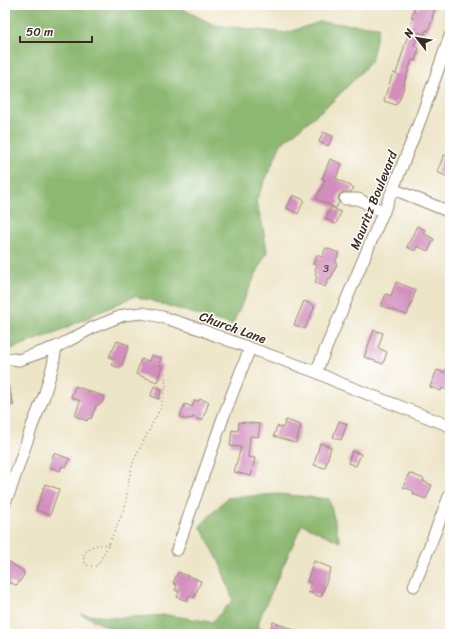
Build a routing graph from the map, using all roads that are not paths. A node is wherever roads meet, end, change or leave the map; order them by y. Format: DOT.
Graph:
graph roads {
  1 [pos="450,36"];
  2 [pos="394,189"];
  3 [pos="345,199"];
  4 [pos="384,212"];
  5 [pos="450,212"];
  6 [pos="56,347"];
  7 [pos="250,348"];
  8 [pos="5,358"];
  9 [pos="316,372"];
  10 [pos="450,426"];
  11 [pos="450,494"];
  12 [pos="5,502"];
  13 [pos="177,550"];
  14 [pos="414,586"];
  1 -- 2 [label="street, Mauritz Boulevard"];
  2 -- 4 [label="street, Mauritz Boulevard"];
  2 -- 5 [label="street"];
  3 -- 4 [label="street"];
  4 -- 9 [label="street, Mauritz Boulevard"];
  6 -- 7 [label="street, Church Lane"];
  6 -- 8 [label="street, Church Lane"];
  6 -- 12 [label="street"];
  7 -- 9 [label="street, Church Lane"];
  7 -- 13 [label="street"];
  9 -- 10 [label="street, Church Lane"];
  11 -- 14 [label="street"];
}
